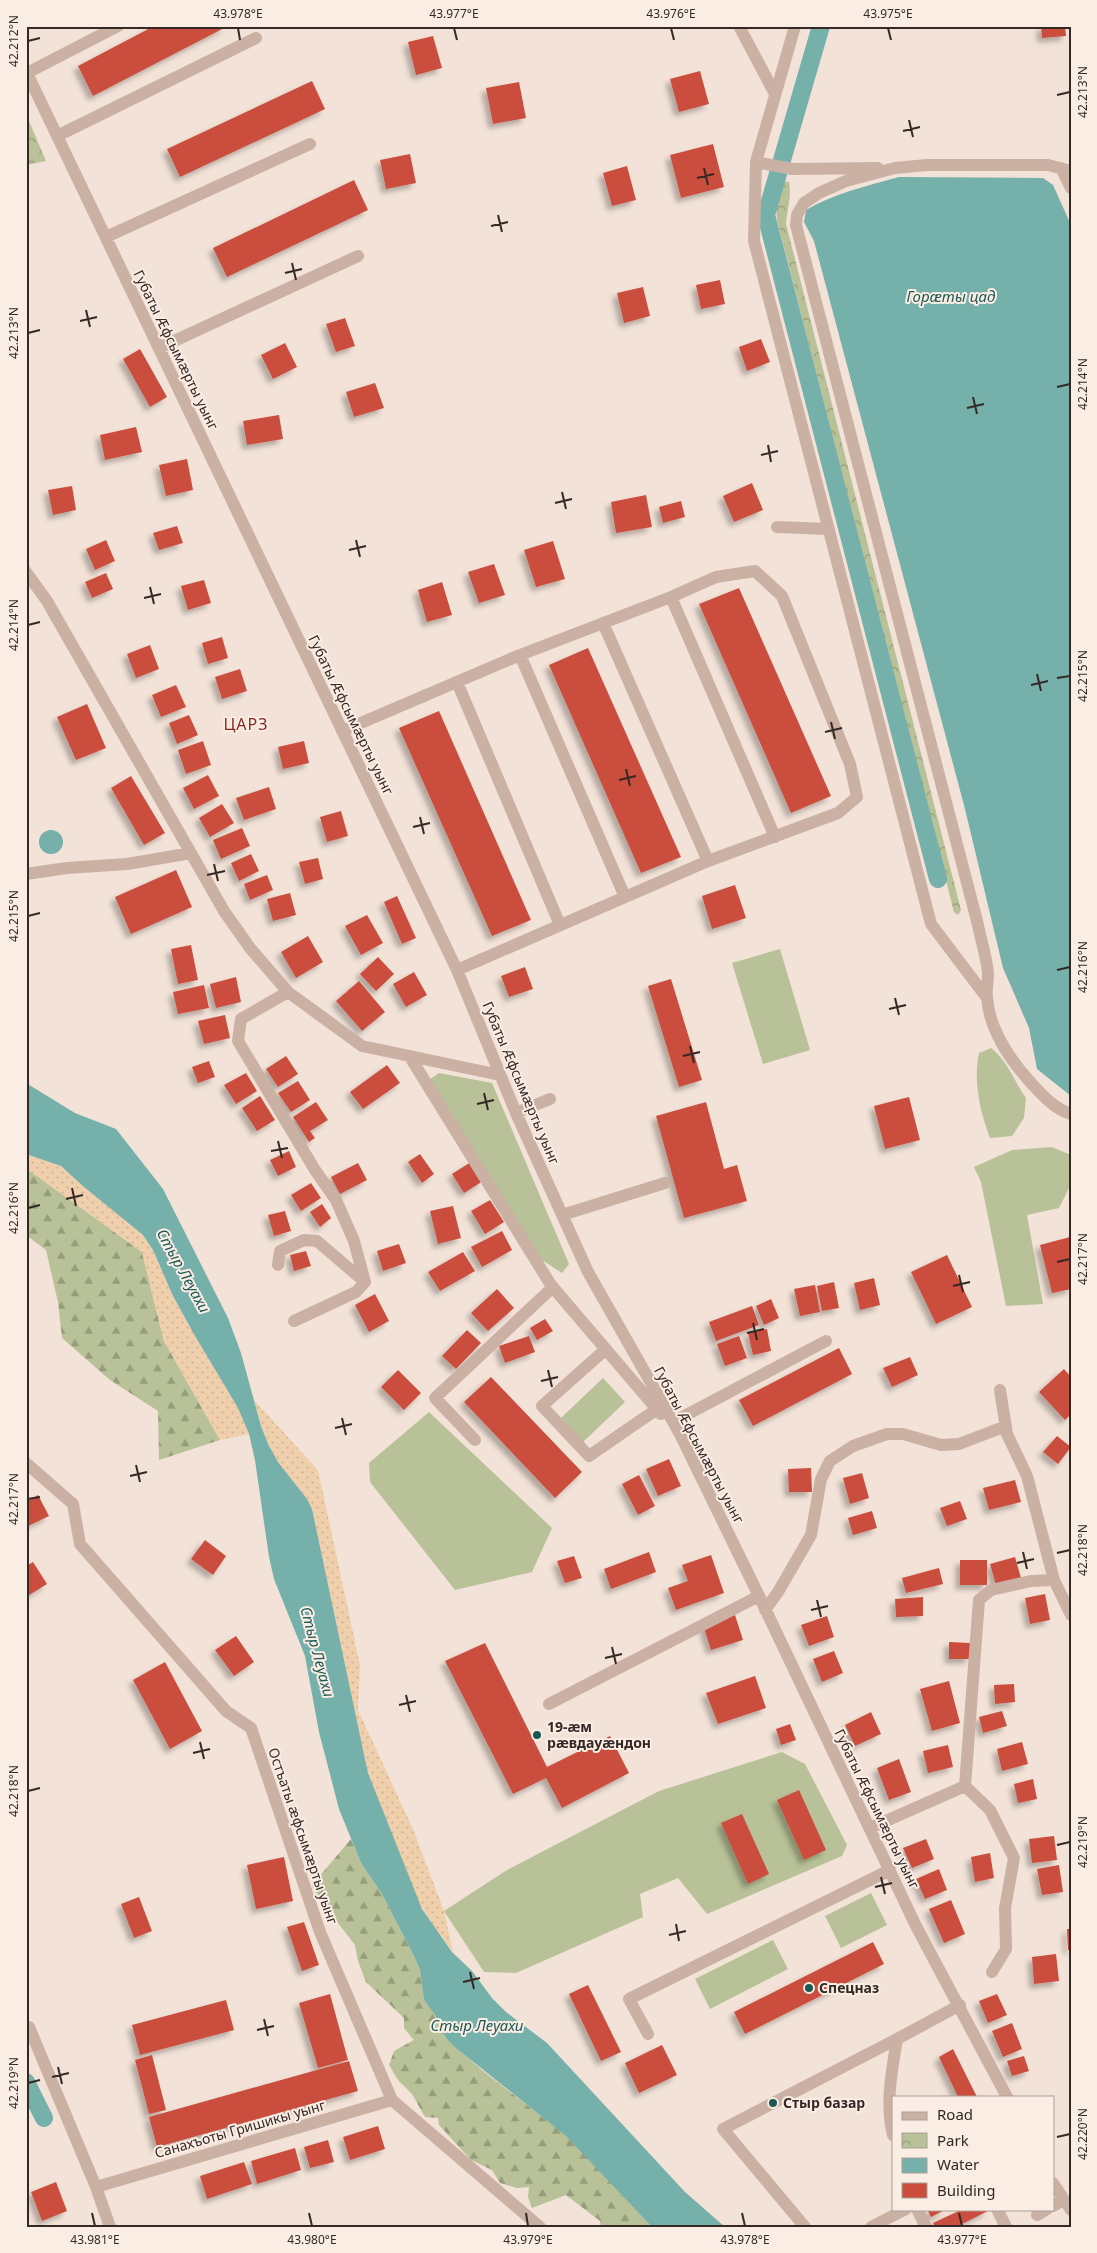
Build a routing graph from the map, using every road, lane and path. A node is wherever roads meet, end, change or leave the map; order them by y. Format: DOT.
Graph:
graph roads {
  1 [pos="118,26"];
  2 [pos="739,26"];
  3 [pos="795,26"];
  4 [pos="256,38"];
  5 [pos="27,72"];
  6 [pos="774,94"];
  7 [pos="58,136"];
  8 [pos="310,144"];
  9 [pos="756,162"];
  10 [pos="895,168"];
  11 [pos="1066,169"];
  12 [pos="1071,188"];
  13 [pos="106,237"];
  14 [pos="358,256"];
  15 [pos="159,348"];
  16 [pos="777,527"];
  17 [pos="828,529"];
  18 [pos="26,572"];
  19 [pos="671,597"];
  20 [pos="603,623"];
  21 [pos="520,655"];
  22 [pos="457,682"];
  23 [pos="342,732"];
  24 [pos="775,837"];
  25 [pos="191,853"];
  26 [pos="708,861"];
  27 [pos="26,874"];
  28 [pos="624,897"];
  29 [pos="560,925"];
  30 [pos="457,970"];
  31 [pos="288,992"];
  32 [pos="987,998"];
  33 [pos="410,1057"];
  34 [pos="500,1075"];
  35 [pos="550,1099"];
  36 [pos="516,1113"];
  37 [pos="1071,1114"];
  38 [pos="665,1183"];
  39 [pos="562,1215"];
  40 [pos="278,1265"];
  41 [pos="365,1282"];
  42 [pos="552,1287"];
  43 [pos="294,1321"];
  44 [pos="826,1341"];
  45 [pos="606,1349"];
  46 [pos="1000,1390"];
  47 [pos="657,1409"];
  48 [pos="673,1422"];
  49 [pos="1006,1426"];
  50 [pos="680,1434"];
  51 [pos="475,1440"];
  52 [pos="26,1463"];
  53 [pos="1054,1580"];
  54 [pos="759,1596"];
  55 [pos="765,1610"];
  56 [pos="1071,1615"];
  57 [pos="549,1704"];
  58 [pos="965,1786"];
  59 [pos="870,1828"];
  60 [pos="890,1870"];
  61 [pos="992,1972"];
  62 [pos="960,2005"];
  63 [pos="29,2027"];
  64 [pos="648,2034"];
  65 [pos="897,2039"];
  66 [pos="1006,2096"];
  67 [pos="392,2100"];
  68 [pos="892,2132"];
  69 [pos="1054,2185"];
  70 [pos="96,2187"];
  71 [pos="1063,2205"];
  72 [pos="904,2210"];
  73 [pos="918,2210"];
  74 [pos="998,2210"];
  75 [pos="110,2227"];
  76 [pos="540,2227"];
  77 [pos="805,2227"];
  78 [pos="871,2227"];
  79 [pos="926,2227"];
  80 [pos="1006,2227"];
  1 -- 5 [label="street"];
  2 -- 6 [label="street"];
  3 -- 6 [label="street"];
  4 -- 7 [label="street"];
  5 -- 7 [label="street, Губаты Æфсымæрты уынг"];
  6 -- 9 [label="street"];
  7 -- 13 [label="street, Губаты Æфсымæрты уынг"];
  8 -- 13 [label="street"];
  9 -- 10 [label="street"];
  9 -- 17 [label="street"];
  10 -- 11 [label="street"];
  10 -- 32 [label="street"];
  11 -- 12 [label="street"];
  13 -- 15 [label="street, Губаты Æфсымæрты уынг"];
  14 -- 15 [label="street"];
  15 -- 23 [label="street, Губаты Æфсымæрты уынг"];
  16 -- 17 [label="street"];
  17 -- 32 [label="street"];
  18 -- 25 [label="street"];
  19 -- 20 [label="street"];
  19 -- 24 [label="street"];
  19 -- 24 [label="street"];
  20 -- 21 [label="street"];
  20 -- 26 [label="street"];
  21 -- 22 [label="street"];
  21 -- 28 [label="street"];
  22 -- 23 [label="street"];
  22 -- 29 [label="street"];
  23 -- 30 [label="street, Губаты Æфсымæрты уынг"];
  24 -- 26 [label="street"];
  25 -- 27 [label="street"];
  25 -- 31 [label="street"];
  26 -- 28 [label="street"];
  28 -- 29 [label="street"];
  29 -- 30 [label="street"];
  30 -- 34 [label="street, Губаты Æфсымæрты уынг"];
  31 -- 33 [label="street"];
  31 -- 41 [label="street"];
  32 -- 37 [label="street"];
  33 -- 34 [label="street"];
  33 -- 42 [label="street"];
  34 -- 36 [label="street, Губаты Æфсымæрты уынг"];
  35 -- 36 [label="street"];
  36 -- 39 [label="street, Губаты Æфсымæрты уынг"];
  38 -- 39 [label="street"];
  39 -- 48 [label="street, Губаты Æфсымæрты уынг"];
  40 -- 41 [label="street"];
  41 -- 43 [label="street"];
  42 -- 45 [label="street"];
  42 -- 51 [label="street"];
  44 -- 48 [label="street"];
  45 -- 47 [label="street"];
  45 -- 47 [label="street"];
  46 -- 49 [label="street"];
  47 -- 50 [label="street"];
  48 -- 50 [label="street, Губаты Æфсымæрты уынг"];
  49 -- 53 [label="street"];
  49 -- 55 [label="street"];
  50 -- 54 [label="street, Губаты Æфсымæрты уынг"];
  52 -- 67 [label="street, Остъаты æфсымæрты уынг"];
  53 -- 56 [label="street"];
  53 -- 58 [label="street"];
  54 -- 55 [label="street, Губаты Æфсымæрты уынг"];
  54 -- 57 [label="street"];
  55 -- 59 [label="street, Губаты Æфсымæрты уынг"];
  58 -- 59 [label="street"];
  58 -- 61 [label="street"];
  59 -- 60 [label="street, Губаты Æфсымæрты уынг"];
  60 -- 62 [label="street, Губаты Æфсымæрты уынг"];
  60 -- 64 [label="street"];
  62 -- 65 [label="street"];
  62 -- 66 [label="street, Губаты Æфсымæрты уынг"];
  63 -- 70 [label="street"];
  65 -- 68 [label="street"];
  65 -- 77 [label="street"];
  67 -- 70 [label="street, Санахъоты Гришикы уынг"];
  67 -- 76 [label="street, Остъаты æфсымæрты уынг"];
  69 -- 71 [label="street"];
  70 -- 75 [label="street"];
  72 -- 78 [label="street"];
  73 -- 79 [label="street"];
  74 -- 80 [label="street"];
}
